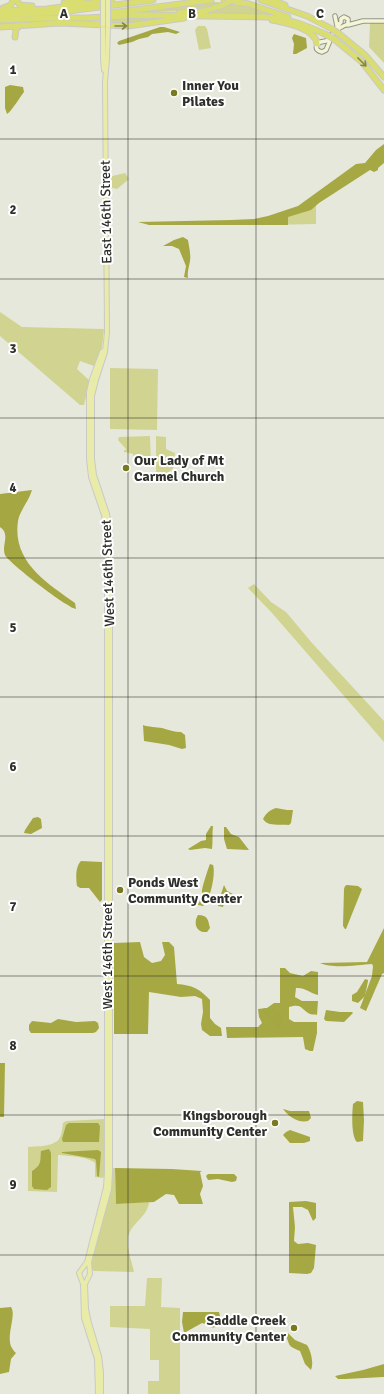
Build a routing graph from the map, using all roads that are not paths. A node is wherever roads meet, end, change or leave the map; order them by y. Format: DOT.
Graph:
graph roads {
  1 [pos="13,0"];
  2 [pos="16,0"];
  3 [pos="83,0"];
  4 [pos="103,0"];
  5 [pos="108,0"];
  6 [pos="112,0"];
  7 [pos="130,0"];
  8 [pos="153,0"];
  9 [pos="211,0"];
  10 [pos="232,0"];
  11 [pos="260,0"];
  12 [pos="272,0"];
  13 [pos="224,3"];
  14 [pos="37,6"];
  15 [pos="1,9"];
  16 [pos="87,9"];
  17 [pos="0,15"];
  18 [pos="140,15"];
  19 [pos="335,16"];
  20 [pos="209,17"];
  21 [pos="232,17"];
  22 [pos="46,18"];
  23 [pos="348,18"];
  24 [pos="0,20"];
  25 [pos="384,20"];
  26 [pos="340,22"];
  27 [pos="25,25"];
  28 [pos="346,25"];
  29 [pos="106,26"];
  30 [pos="337,26"];
  31 [pos="0,28"];
  32 [pos="331,28"];
  33 [pos="327,35"];
  34 [pos="320,43"];
  35 [pos="327,46"];
  36 [pos="384,77"];
  37 [pos="384,90"];
  38 [pos="105,350"];
  39 [pos="109,946"];
  40 [pos="82,1268"];
  41 [pos="89,1270"];
  42 [pos="81,1277"];
  43 [pos="88,1278"];
  44 [pos="98,1394"];
  45 [pos="101,1394"];
  1 -- 15 [label="highway"];
  2 -- 14 [label="highway"];
  3 -- 14 [label="highway"];
  4 -- 29 [label="main road, East 146th Street, bridge"];
  5 -- 29 [label="main road, East 146th Street, bridge"];
  6 -- 15 [label="highway"];
  7 -- 16 [label="highway"];
  8 -- 16 [label="highway"];
  9 -- 22 [label="highway"];
  10 -- 13 [label="highway, bridge"];
  11 -- 32 [label="highway"];
  12 -- 32 [label="highway"];
  13 -- 18 [label="highway"];
  13 -- 33 [label="highway"];
  14 -- 15 [label="highway"];
  16 -- 17 [label="highway"];
  18 -- 20 [label="highway"];
  18 -- 22 [label="highway"];
  19 -- 30 [label="main road"];
  20 -- 21 [label="highway"];
  29 -- 20 [label="highway, one-way"];
  21 -- 33 [label="highway"];
  21 -- 34 [label="highway"];
  22 -- 24 [label="highway"];
  23 -- 25 [label="main road"];
  23 -- 26 [label="main road"];
  23 -- 28 [label="main road"];
  25 -- 28 [label="main road"];
  26 -- 28 [label="main road"];
  26 -- 30 [label="main road"];
  27 -- 29 [label="highway"];
  27 -- 31 [label="highway"];
  27 -- 31 [label="highway"];
  28 -- 35 [label="main road"];
  29 -- 38 [label="main road, East 146th Street"];
  30 -- 34 [label="main road"];
  32 -- 36 [label="highway, bridge"];
  33 -- 37 [label="highway, one-way, bridge"];
  34 -- 35 [label="main road"];
  34 -- 35 [label="main road"];
  38 -- 39 [label="main road, West 146th Street"];
  39 -- 40 [label="main road, West 146th Street"];
  39 -- 41 [label="main road, West 146th Street"];
  40 -- 41 [label="main road"];
  40 -- 42 [label="main road"];
  41 -- 43 [label="main road"];
  42 -- 43 [label="main road"];
  42 -- 44 [label="main road"];
  43 -- 45 [label="main road"];
}
